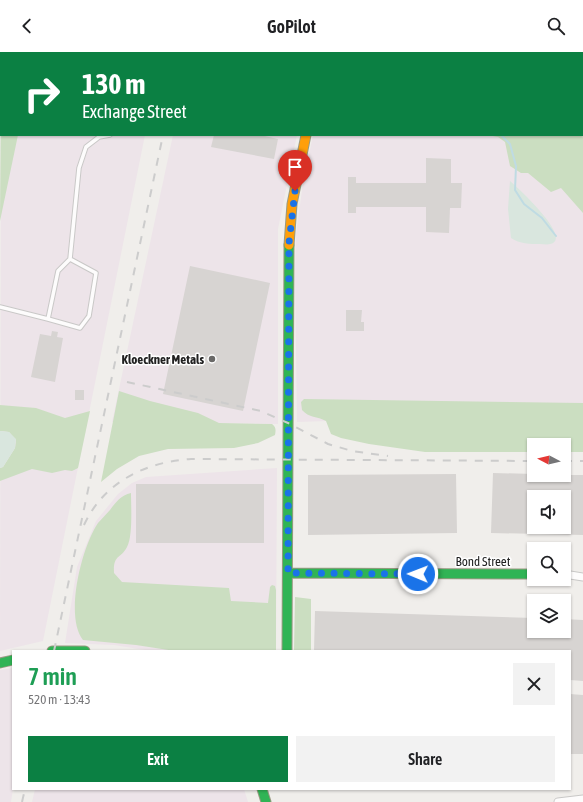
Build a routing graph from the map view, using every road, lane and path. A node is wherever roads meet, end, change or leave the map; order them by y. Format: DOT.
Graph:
graph roads {
  1 [pos="104,136"];
  2 [pos="306,136"];
  3 [pos="70,259"];
  4 [pos="0,306"];
  5 [pos="48,319"];
  6 [pos="288,573"];
  7 [pos="527,574"];
  8 [pos="571,575"];
  9 [pos="583,577"];
  10 [pos="287,650"];
  11 [pos="12,660"];
  12 [pos="0,663"];
  13 [pos="262,790"];
  14 [pos="583,799"];
  15 [pos="266,802"];
  16 [pos="558,802"];
  1 -- 3 [label="lane"];
  2 -- 6 [label="street"];
  3 -- 5 [label="lane"];
  3 -- 5 [label="lane"];
  4 -- 5 [label="lane"];
  6 -- 7 [label="street, Bond Street"];
  6 -- 10 [label="street"];
  8 -- 9 [label="street"];
  11 -- 12 [label="street"];
  13 -- 15 [label="street"];
  14 -- 16 [label="street"];
}
